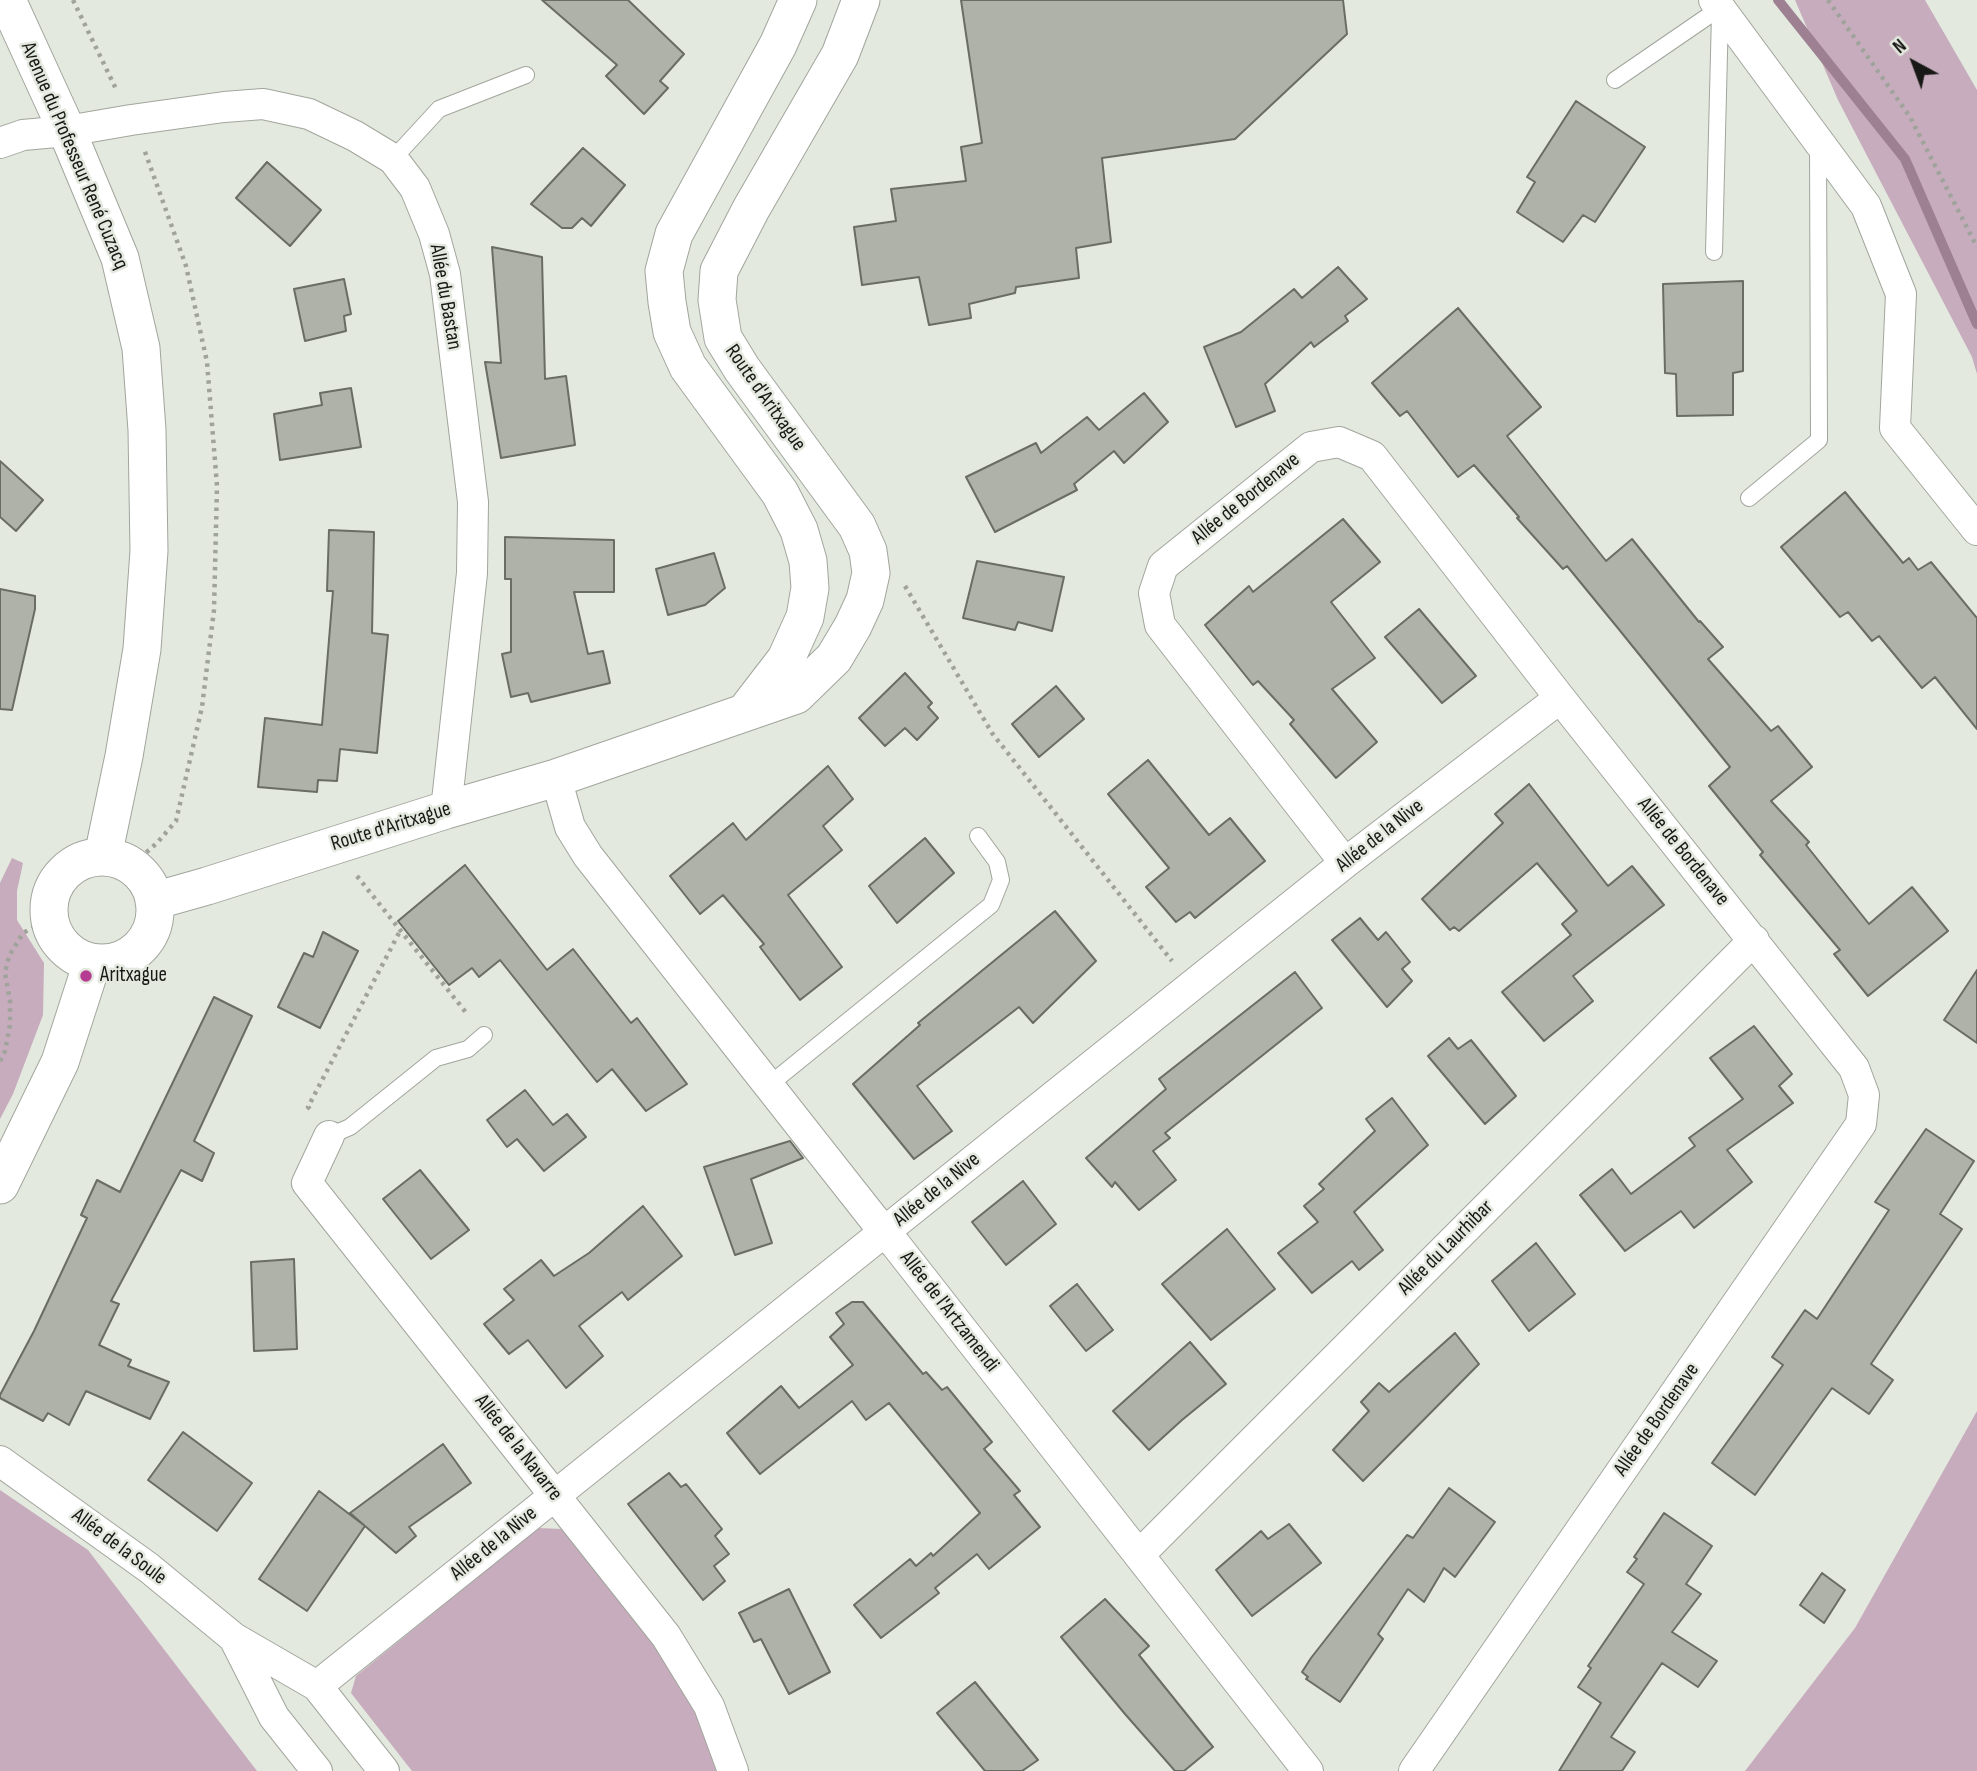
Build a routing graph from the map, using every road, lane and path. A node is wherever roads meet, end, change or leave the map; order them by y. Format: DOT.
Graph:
graph roads {
  1 [pos="7,0"];
  2 [pos="798,0"];
  3 [pos="861,0"];
  4 [pos="1828,0"];
  5 [pos="1717,4"];
  6 [pos="526,75"];
  7 [pos="1615,80"];
  8 [pos="67,131"];
  9 [pos="1818,141"];
  10 [pos="0,143"];
  11 [pos="393,159"];
  12 [pos="1977,247"];
  13 [pos="1714,252"];
  14 [pos="1749,498"];
  15 [pos="1977,530"];
  16 [pos="871,573"];
  17 [pos="1560,698"];
  18 [pos="746,711"];
  19 [pos="556,778"];
  20 [pos="446,810"];
  21 [pos="978,836"];
  22 [pos="332,846"];
  23 [pos="103,856"];
  24 [pos="1345,863"];
  25 [pos="155,901"];
  26 [pos="49,919"];
  27 [pos="400,931"];
  28 [pos="1754,940"];
  29 [pos="92,962"];
  30 [pos="1192,986"];
  31 [pos="484,1035"];
  32 [pos="0,1061"];
  33 [pos="769,1085"];
  34 [pos="329,1136"];
  35 [pos="0,1185"];
  36 [pos="884,1232"];
  37 [pos="0,1461"];
  38 [pos="555,1494"];
  39 [pos="1139,1555"];
  40 [pos="234,1638"];
  41 [pos="317,1686"];
  42 [pos="317,1771"];
  43 [pos="384,1771"];
  44 [pos="733,1771"];
  45 [pos="1308,1771"];
  46 [pos="1414,1771"];
  1 -- 8 [label="street, Avenue du Professeur René Cuzacq"];
  2 -- 18 [label="street, Route d'Aritxague"];
  3 -- 16 [label="street, Route d'Aritxague"];
  4 -- 12 [label="path"];
  5 -- 7 [label="lane"];
  5 -- 9 [label="street"];
  5 -- 13 [label="lane"];
  6 -- 11 [label="lane"];
  8 -- 10 [label="street, Allée du Bastan"];
  8 -- 11 [label="street, Allée du Bastan"];
  8 -- 23 [label="street, Avenue du Professeur René Cuzacq"];
  9 -- 14 [label="lane"];
  9 -- 15 [label="street"];
  11 -- 20 [label="street, Allée du Bastan"];
  16 -- 18 [label="street, Route d'Aritxague"];
  16 -- 30 [label="path"];
  17 -- 24 [label="street, Allée de la Nive"];
  17 -- 24 [label="street, Allée de Bordenave"];
  17 -- 28 [label="street, Allée de Bordenave"];
  18 -- 19 [label="street, Route d'Aritxague"];
  19 -- 20 [label="street, Route d'Aritxague"];
  19 -- 33 [label="street, Allée de l'Artzamendi"];
  20 -- 22 [label="street, Route d'Aritxague"];
  21 -- 33 [label="lane"];
  22 -- 25 [label="street, Route d'Aritxague"];
  22 -- 27 [label="path"];
  23 -- 25 [label="street"];
  23 -- 26 [label="street"];
  24 -- 30 [label="street, Allée de la Nive"];
  25 -- 29 [label="street"];
  26 -- 29 [label="street"];
  26 -- 32 [label="path"];
  27 -- 31 [label="path"];
  27 -- 34 [label="path"];
  28 -- 39 [label="street, Allée du Laurhibar"];
  28 -- 46 [label="street, Allée de Bordenave"];
  29 -- 35 [label="street"];
  30 -- 36 [label="street, Allée de la Nive"];
  31 -- 34 [label="lane"];
  33 -- 36 [label="street, Allée de l'Artzamendi"];
  34 -- 38 [label="street, Allée de la Navarre"];
  36 -- 38 [label="street, Allée de la Nive"];
  36 -- 39 [label="street, Allée de l'Artzamendi"];
  37 -- 40 [label="street, Allée de la Soule"];
  38 -- 41 [label="street, Allée de la Nive"];
  38 -- 44 [label="street, Allée de la Navarre"];
  39 -- 45 [label="street, Allée de l'Artzamendi"];
  40 -- 41 [label="street, Allée de la Soule"];
  40 -- 42 [label="street, Allée de la Soule"];
  41 -- 43 [label="street, Allée de la Soule"];
}
